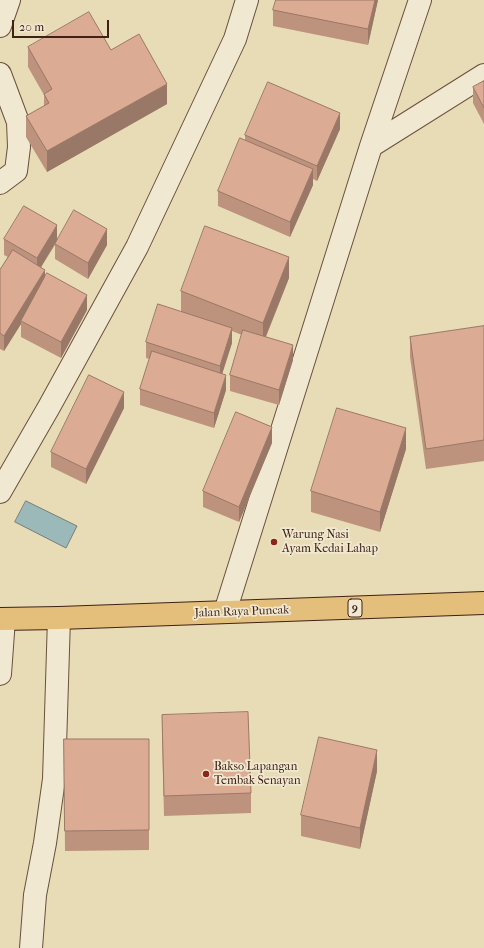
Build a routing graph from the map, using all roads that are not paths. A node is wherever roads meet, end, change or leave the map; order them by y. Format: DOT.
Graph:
graph roads {
  1 [pos="9,0"];
  2 [pos="247,0"];
  3 [pos="420,0"];
  4 [pos="0,26"];
  5 [pos="0,74"];
  6 [pos="484,75"];
  7 [pos="371,146"];
  8 [pos="0,183"];
  9 [pos="0,492"];
  10 [pos="484,603"];
  11 [pos="226,612"];
  12 [pos="59,618"];
  13 [pos="2,619"];
  14 [pos="0,674"];
  15 [pos="32,948"];
  1 -- 4 [label="street"];
  2 -- 9 [label="street"];
  3 -- 7 [label="street"];
  5 -- 8 [label="street"];
  6 -- 7 [label="street"];
  7 -- 11 [label="street"];
  10 -- 11 [label="highway, Jalan Raya Puncak / 9"];
  11 -- 12 [label="highway, Jalan Raya Puncak / 9"];
  12 -- 13 [label="highway, Jalan Raya Puncak / 9"];
  12 -- 15 [label="street"];
  13 -- 14 [label="street"];
}
